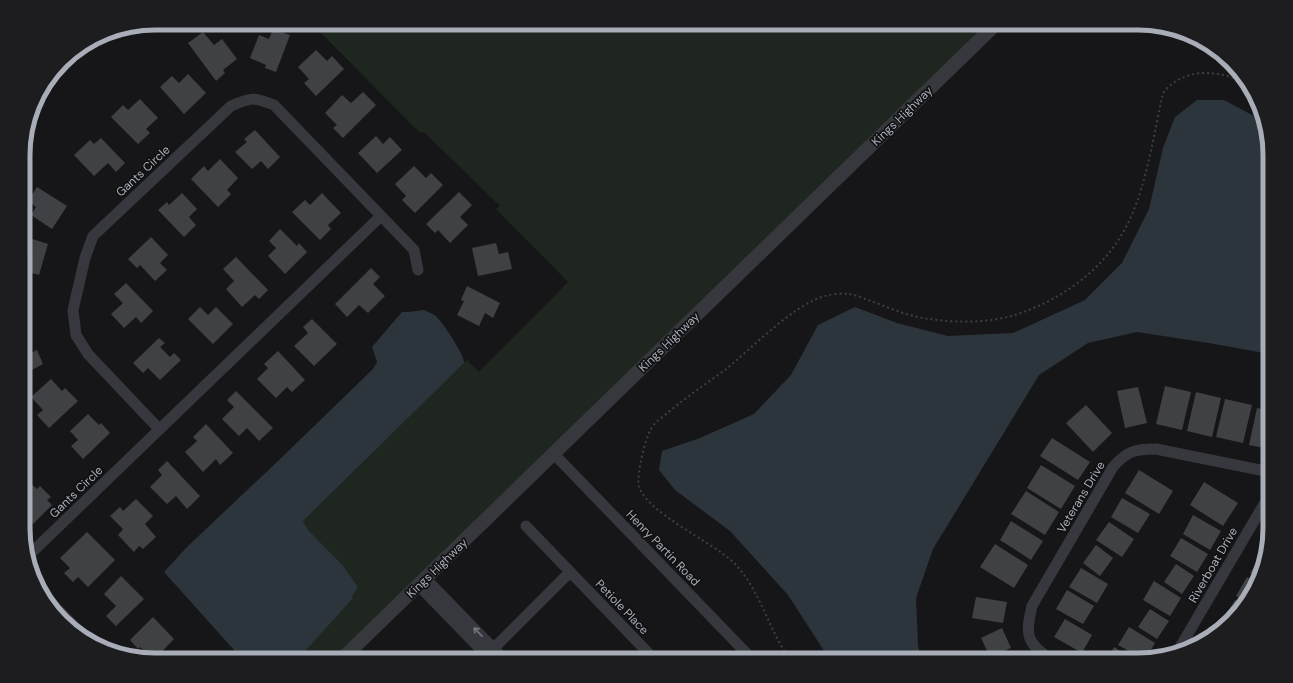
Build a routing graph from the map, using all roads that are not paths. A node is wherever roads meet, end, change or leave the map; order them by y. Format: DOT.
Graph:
graph roads {
  1 [pos="990,30"];
  2 [pos="381,216"];
  3 [pos="418,270"];
  4 [pos="159,429"];
  5 [pos="554,454"];
  6 [pos="1263,471"];
  7 [pos="1263,506"];
  8 [pos="526,526"];
  9 [pos="32,552"];
  10 [pos="570,572"];
  11 [pos="423,582"];
  12 [pos="1182,645"];
  13 [pos="349,653"];
  14 [pos="487,653"];
  15 [pos="491,653"];
  16 [pos="648,653"];
  17 [pos="746,653"];
  18 [pos="1041,653"];
  1 -- 5 [label="street, Kings Highway"];
  2 -- 3 [label="street, Gants Circle"];
  2 -- 4 [label="street, Gants Circle"];
  2 -- 4 [label="street, Gants Circle"];
  4 -- 9 [label="street, Gants Circle"];
  5 -- 11 [label="street, Kings Highway"];
  5 -- 17 [label="street, Henry Partin Road"];
  6 -- 18 [label="street, Veterans Drive"];
  7 -- 12 [label="street, Riverboat Drive"];
  8 -- 10 [label="street, Petiole Place"];
  10 -- 15 [label="street"];
  10 -- 16 [label="street, Petiole Place"];
  11 -- 13 [label="street, Kings Highway"];
  11 -- 14 [label="street"];
}
